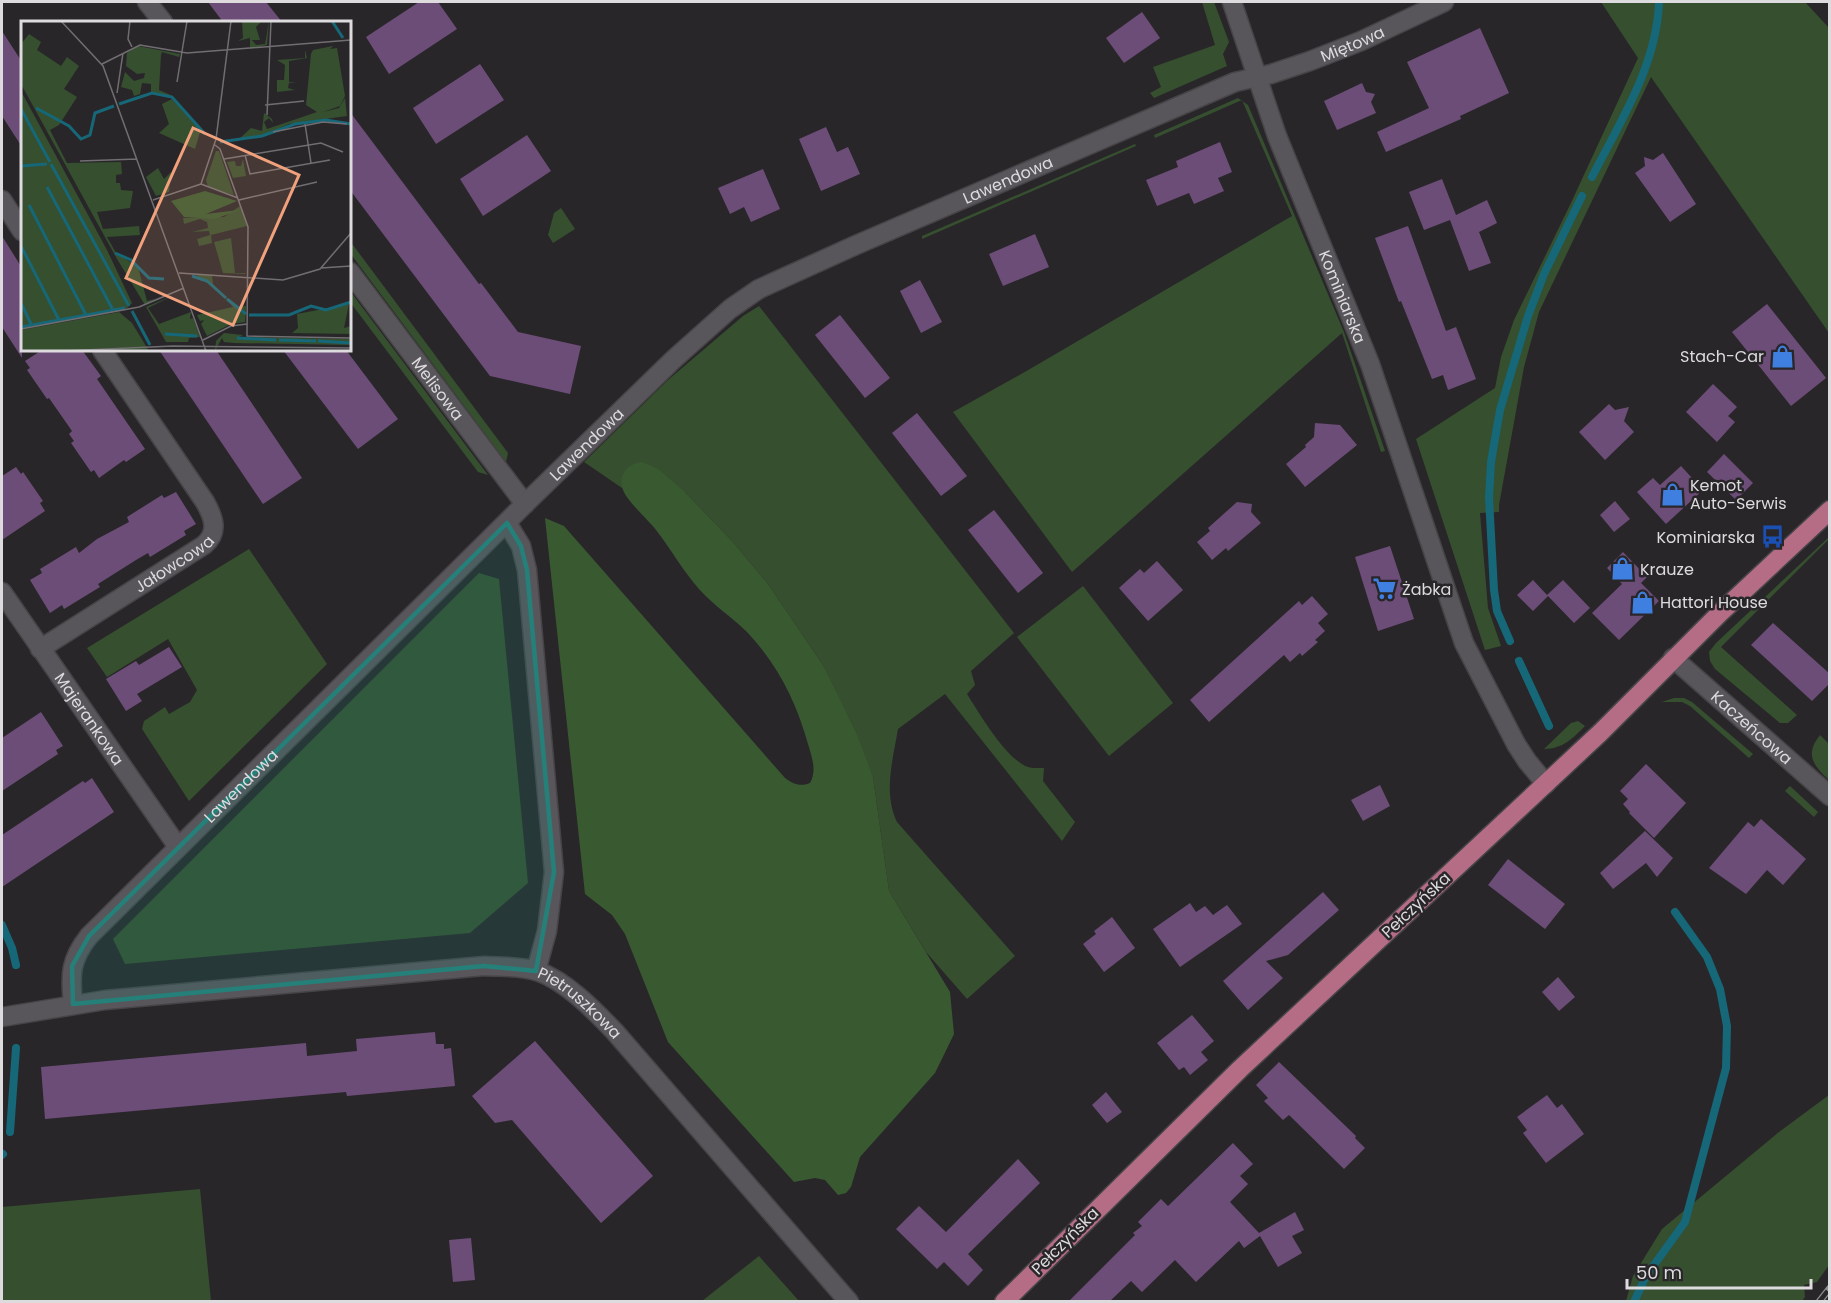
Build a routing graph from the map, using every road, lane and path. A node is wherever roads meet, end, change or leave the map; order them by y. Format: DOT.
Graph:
graph roads {
  1 [pos="147,2"];
  2 [pos="1232,2"];
  3 [pos="1444,2"];
  4 [pos="162,21"];
  5 [pos="1256,77"];
  6 [pos="2,200"];
  7 [pos="21,229"];
  8 [pos="351,273"];
  9 [pos="103,351"];
  10 [pos="525,504"];
  11 [pos="1830,510"];
  12 [pos="507,523"];
  13 [pos="2,592"];
  14 [pos="40,649"];
  15 [pos="1673,658"];
  16 [pos="1546,784"];
  17 [pos="1830,796"];
  18 [pos="178,847"];
  19 [pos="536,971"];
  20 [pos="74,1004"];
  21 [pos="5,1016"];
  22 [pos="849,1302"];
  23 [pos="1004,1302"];
  1 -- 4 [label="street"];
  2 -- 5 [label="street, Kominiarska"];
  3 -- 5 [label="street, Miętowa"];
  5 -- 10 [label="street, Lawendowa"];
  5 -- 16 [label="street, Kominiarska"];
  6 -- 7 [label="street"];
  8 -- 10 [label="street, Melisowa"];
  9 -- 14 [label="street, Jałowcowa"];
  10 -- 12 [label="street, Lawendowa"];
  11 -- 15 [label="main road, Pełczyńska"];
  12 -- 18 [label="street, Lawendowa"];
  12 -- 19 [label="street, Pietruszkowa"];
  13 -- 14 [label="street, Majerankowa"];
  14 -- 18 [label="street, Majerankowa"];
  15 -- 16 [label="main road, Pełczyńska"];
  15 -- 17 [label="street, Kaczeńcowa"];
  16 -- 23 [label="main road, Pełczyńska"];
  18 -- 20 [label="street, Lawendowa"];
  19 -- 20 [label="street"];
  19 -- 22 [label="street, Pietruszkowa"];
  20 -- 21 [label="street"];
}
